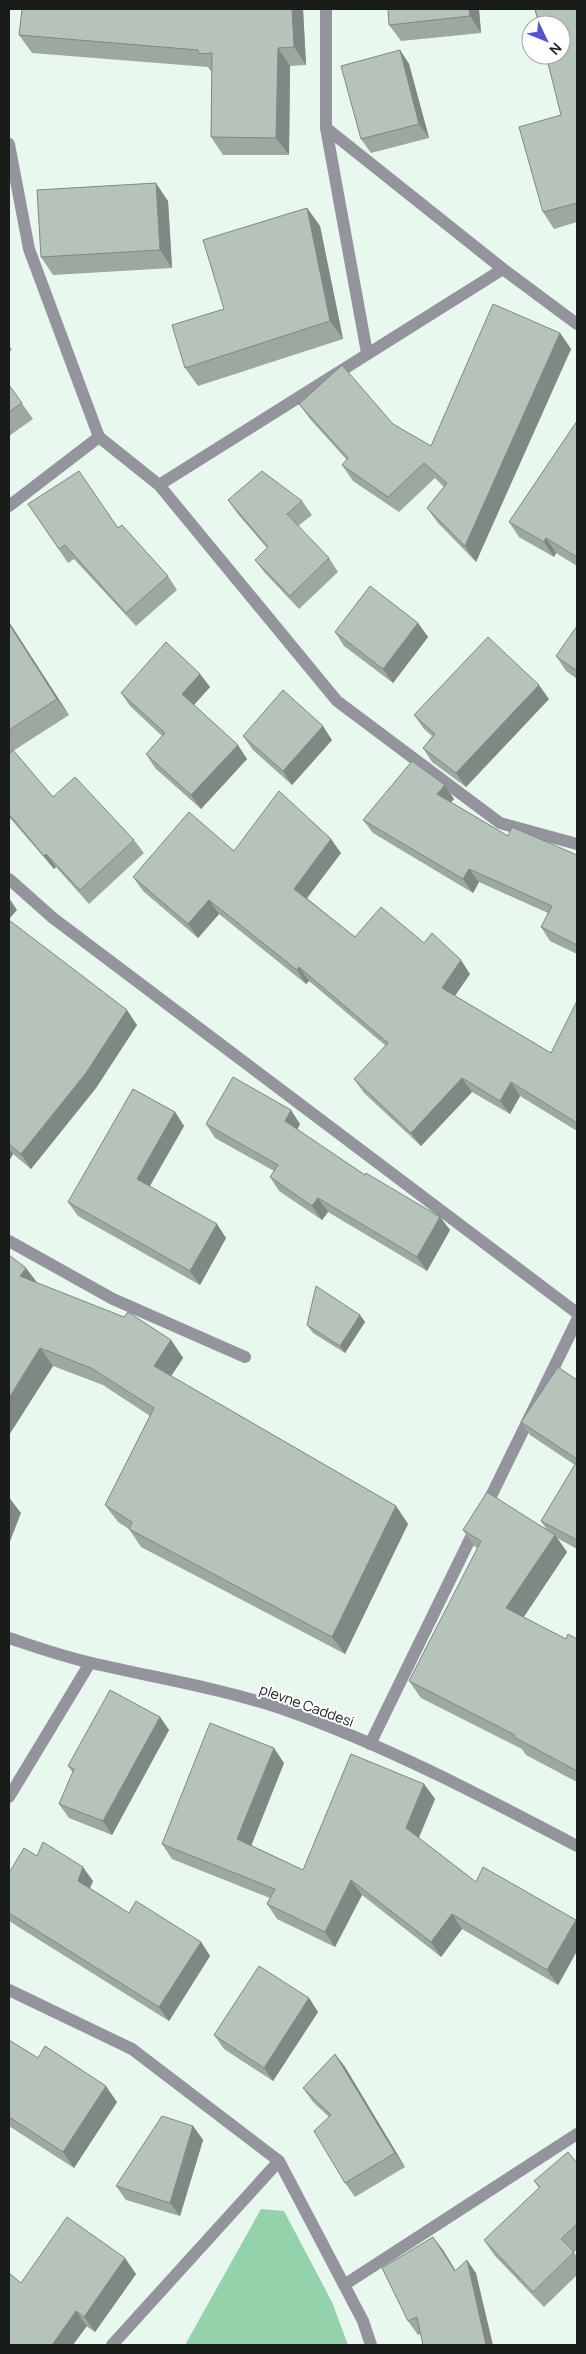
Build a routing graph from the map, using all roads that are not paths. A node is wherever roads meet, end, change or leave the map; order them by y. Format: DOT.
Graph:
graph roads {
  1 [pos="326,9"];
  2 [pos="326,128"];
  3 [pos="9,144"];
  4 [pos="503,269"];
  5 [pos="577,324"];
  6 [pos="367,354"];
  7 [pos="99,438"];
  8 [pos="159,485"];
  9 [pos="9,506"];
  10 [pos="577,844"];
  11 [pos="9,879"];
  12 [pos="9,1241"];
  13 [pos="577,1314"];
  14 [pos="577,1320"];
  15 [pos="245,1357"];
  16 [pos="9,1638"];
  17 [pos="90,1663"];
  18 [pos="370,1744"];
  19 [pos="9,1797"];
  20 [pos="577,1846"];
  21 [pos="9,1990"];
  22 [pos="577,2134"];
  23 [pos="279,2161"];
  24 [pos="344,2285"];
  25 [pos="112,2345"];
  26 [pos="371,2345"];
  1 -- 2 [label="street"];
  2 -- 4 [label="street"];
  2 -- 6 [label="street"];
  3 -- 7 [label="street"];
  4 -- 5 [label="street"];
  4 -- 6 [label="street"];
  6 -- 8 [label="street"];
  7 -- 8 [label="street"];
  7 -- 9 [label="street"];
  8 -- 10 [label="street"];
  11 -- 13 [label="street"];
  12 -- 15 [label="street"];
  14 -- 18 [label="street"];
  16 -- 17 [label="street, plevne Caddesi"];
  17 -- 18 [label="street, plevne Caddesi"];
  17 -- 19 [label="street"];
  18 -- 20 [label="street, plevne Caddesi"];
  21 -- 23 [label="street"];
  22 -- 24 [label="street"];
  23 -- 24 [label="street"];
  23 -- 25 [label="street"];
  24 -- 26 [label="street"];
}
